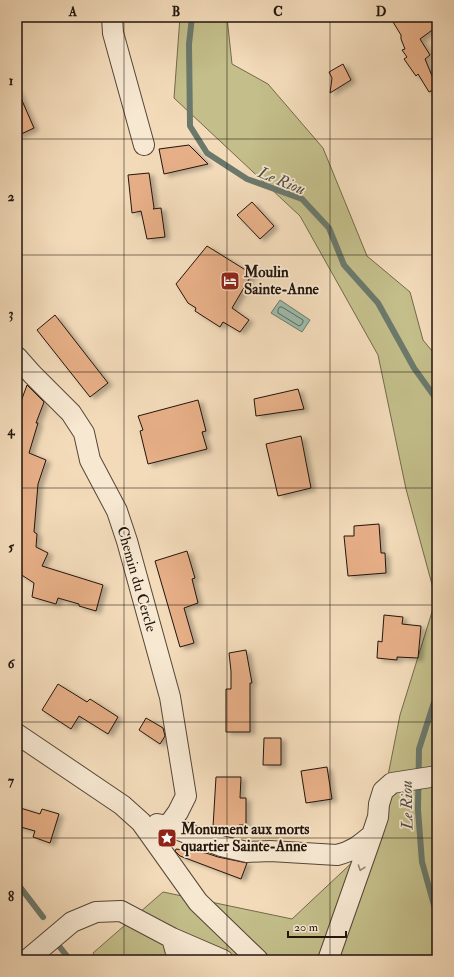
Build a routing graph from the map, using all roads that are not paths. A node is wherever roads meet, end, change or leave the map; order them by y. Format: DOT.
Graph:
graph roads {
  1 [pos="112,17"];
  2 [pos="144,145"];
  3 [pos="17,357"];
  4 [pos="17,734"];
  5 [pos="437,776"];
  6 [pos="141,822"];
  7 [pos="168,826"];
  8 [pos="372,835"];
  9 [pos="172,938"];
  10 [pos="254,959"];
  11 [pos="28,960"];
  12 [pos="178,960"];
  13 [pos="223,960"];
  14 [pos="328,960"];
  1 -- 2 [label="street"];
  3 -- 7 [label="street, Chemin du Cercle"];
  4 -- 6 [label="street"];
  5 -- 8 [label="street"];
  6 -- 7 [label="street"];
  6 -- 10 [label="street"];
  7 -- 8 [label="street"];
  8 -- 14 [label="street, one-way"];
  9 -- 11 [label="street"];
  9 -- 12 [label="street"];
  9 -- 13 [label="street"];
}
